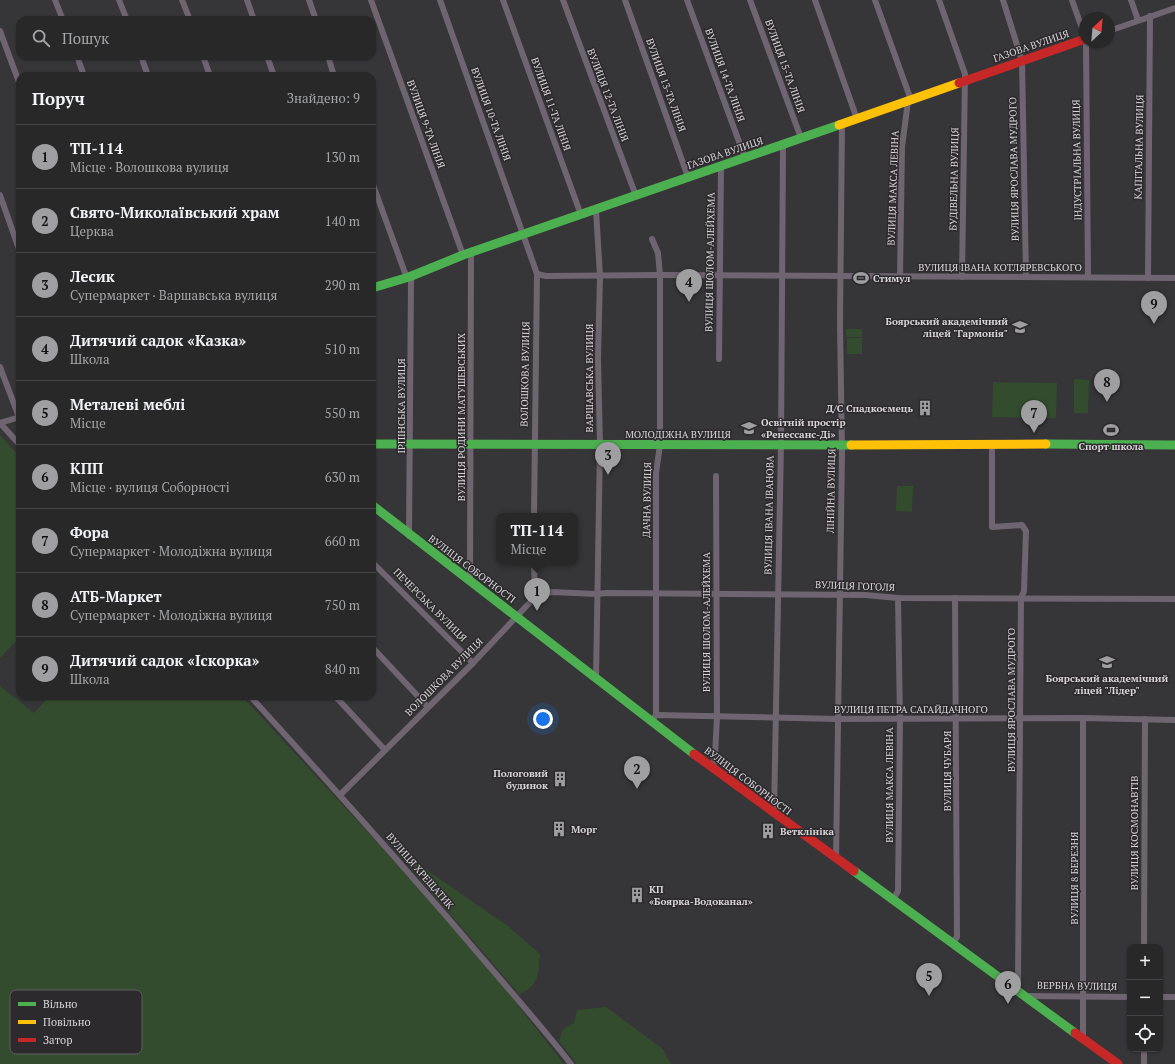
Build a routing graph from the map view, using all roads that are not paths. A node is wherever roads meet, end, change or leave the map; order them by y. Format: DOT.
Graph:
graph roads {
  1 [pos="55,0"];
  2 [pos="119,0"];
  3 [pos="182,0"];
  4 [pos="247,0"];
  5 [pos="309,0"];
  6 [pos="371,0"];
  7 [pos="440,0"];
  8 [pos="503,0"];
  9 [pos="563,0"];
  10 [pos="625,0"];
  11 [pos="687,0"];
  12 [pos="750,0"];
  13 [pos="815,0"];
  14 [pos="875,0"];
  15 [pos="939,0"];
  16 [pos="1003,0"];
  17 [pos="1072,0"];
  18 [pos="1131,0"];
  19 [pos="1175,8"];
  20 [pos="61,16"];
  21 [pos="125,16"];
  22 [pos="188,16"];
  23 [pos="253,16"];
  24 [pos="315,16"];
  25 [pos="1150,16"];
  26 [pos="1079,20"];
  27 [pos="1138,20"];
  28 [pos="1115,28"];
  29 [pos="0,31"];
  30 [pos="1079,40"];
  31 [pos="1086,48"];
  32 [pos="78,60"];
  33 [pos="142,60"];
  34 [pos="204,60"];
  35 [pos="268,60"];
  36 [pos="329,60"];
  37 [pos="1022,61"];
  38 [pos="83,72"];
  39 [pos="147,72"];
  40 [pos="209,72"];
  41 [pos="273,72"];
  42 [pos="333,72"];
  43 [pos="16,73"];
  44 [pos="965,81"];
  45 [pos="909,100"];
  46 [pos="856,119"];
  47 [pos="842,124"];
  48 [pos="801,138"];
  49 [pos="782,144"];
  50 [pos="745,158"];
  51 [pos="721,166"];
  52 [pos="688,177"];
  53 [pos="376,193"];
  54 [pos="0,195"];
  55 [pos="636,196"];
  56 [pos="596,210"];
  57 [pos="581,215"];
  58 [pos="523,235"];
  59 [pos="652,239"];
  60 [pos="16,241"];
  61 [pos="467,254"];
  62 [pos="537,274"];
  63 [pos="660,274"];
  64 [pos="720,275"];
  65 [pos="781,275"];
  66 [pos="600,276"];
  67 [pos="840,276"];
  68 [pos="900,276"];
  69 [pos="409,277"];
  70 [pos="962,277"];
  71 [pos="1026,277"];
  72 [pos="1088,277"];
  73 [pos="1148,278"];
  74 [pos="1175,278"];
  75 [pos="376,287"];
  76 [pos="719,359"];
  77 [pos="0,367"];
  78 [pos="16,409"];
  79 [pos="16,418"];
  80 [pos="0,423"];
  81 [pos="16,441"];
  82 [pos="376,444"];
  83 [pos="781,444"];
  84 [pos="992,444"];
  85 [pos="411,445"];
  86 [pos="472,445"];
  87 [pos="600,445"];
  88 [pos="660,445"];
  89 [pos="1175,445"];
  90 [pos="533,446"];
  91 [pos="841,446"];
  92 [pos="716,476"];
  93 [pos="376,508"];
  94 [pos="534,513"];
  95 [pos="409,536"];
  96 [pos="534,565"];
  97 [pos="376,566"];
  98 [pos="470,581"];
  99 [pos="657,593"];
  100 [pos="596,594"];
  101 [pos="716,594"];
  102 [pos="777,595"];
  103 [pos="840,595"];
  104 [pos="535,597"];
  105 [pos="898,598"];
  106 [pos="955,598"];
  107 [pos="1021,598"];
  108 [pos="1175,599"];
  109 [pos="517,617"];
  110 [pos="376,651"];
  111 [pos="473,663"];
  112 [pos="596,678"];
  113 [pos="254,700"];
  114 [pos="339,700"];
  115 [pos="428,707"];
  116 [pos="717,717"];
  117 [pos="654,718"];
  118 [pos="1021,718"];
  119 [pos="1083,718"];
  120 [pos="777,719"];
  121 [pos="957,719"];
  122 [pos="1145,719"];
  123 [pos="838,720"];
  124 [pos="900,720"];
  125 [pos="1175,720"];
  126 [pos="385,750"];
  127 [pos="713,768"];
  128 [pos="340,795"];
  129 [pos="774,814"];
  130 [pos="836,859"];
  131 [pos="893,900"];
  132 [pos="953,943"];
  133 [pos="1144,944"];
  134 [pos="1014,989"];
  135 [pos="1024,996"];
  136 [pos="1084,996"];
  137 [pos="1127,997"];
  138 [pos="1163,997"];
  139 [pos="1175,997"];
  140 [pos="1083,1038"];
  141 [pos="1144,1052"];
  142 [pos="571,1064"];
  143 [pos="1118,1064"];
  144 [pos="1144,1064"];
  1 -- 20 [label="street"];
  2 -- 21 [label="street"];
  3 -- 22 [label="street"];
  4 -- 23 [label="street"];
  5 -- 24 [label="street"];
  6 -- 61 [label="street, ВУЛИЦЯ 9-ТА ЛІНІЯ"];
  7 -- 58 [label="street, ВУЛИЦЯ 10-ТА ЛІНІЯ"];
  8 -- 57 [label="street, ВУЛИЦЯ 11-ТА ЛІНІЯ"];
  9 -- 55 [label="street, ВУЛИЦЯ 12-ТА ЛІНІЯ"];
  10 -- 52 [label="street, ВУЛИЦЯ 13-ТА ЛІНІЯ"];
  11 -- 50 [label="street, ВУЛИЦЯ 14-ТА ЛІНІЯ"];
  12 -- 48 [label="street, ВУЛИЦЯ 15-ТА ЛІНІЯ"];
  13 -- 46 [label="street"];
  14 -- 45 [label="street"];
  15 -- 44 [label="street, БУДІВЕЛЬНА ВУЛИЦЯ"];
  16 -- 37 [label="street, ВУЛИЦЯ ЯРОСЛАВА МУДРОГО"];
  17 -- 26 [label="street"];
  18 -- 27 [label="street"];
  19 -- 25 [label="street"];
  25 -- 27 [label="street"];
  25 -- 73 [label="street, КАПІТАЛЬНА ВУЛИЦЯ"];
  27 -- 28 [label="street"];
  29 -- 43 [label="street"];
  30 -- 37 [label="street, ГАЗОВА ВУЛИЦЯ"];
  31 -- 72 [label="street, ІНДУСТРІАЛЬНА ВУЛИЦЯ"];
  32 -- 38 [label="street"];
  33 -- 39 [label="street"];
  34 -- 40 [label="street"];
  35 -- 41 [label="street"];
  36 -- 42 [label="street"];
  37 -- 44 [label="street, ГАЗОВА ВУЛИЦЯ"];
  37 -- 71 [label="street, ВУЛИЦЯ ЯРОСЛАВА МУДРОГО"];
  44 -- 45 [label="street, ГАЗОВА ВУЛИЦЯ"];
  44 -- 70 [label="street, БУДІВЕЛЬНА ВУЛИЦЯ"];
  45 -- 46 [label="street, ГАЗОВА ВУЛИЦЯ"];
  45 -- 68 [label="street, ВУЛИЦЯ МАКСА ЛЕВІНА"];
  46 -- 47 [label="street, ГАЗОВА ВУЛИЦЯ"];
  47 -- 48 [label="street, ГАЗОВА ВУЛИЦЯ"];
  47 -- 67 [label="street, ЛІНІЙНА ВУЛИЦЯ"];
  48 -- 49 [label="street, ГАЗОВА ВУЛИЦЯ"];
  49 -- 50 [label="street, ГАЗОВА ВУЛИЦЯ"];
  49 -- 65 [label="street, ВУЛИЦЯ ІВАНА ІВАНОВА"];
  50 -- 51 [label="street, ГАЗОВА ВУЛИЦЯ"];
  51 -- 52 [label="street, ГАЗОВА ВУЛИЦЯ"];
  51 -- 64 [label="street, ВУЛИЦЯ ШОЛОМ-АЛЕЙХЕМА"];
  52 -- 55 [label="street, ГАЗОВА ВУЛИЦЯ"];
  53 -- 69 [label="street"];
  54 -- 60 [label="street"];
  55 -- 56 [label="street, ГАЗОВА ВУЛИЦЯ"];
  56 -- 57 [label="street, ГАЗОВА ВУЛИЦЯ"];
  56 -- 66 [label="street, ВАРШАВСЬКА ВУЛИЦЯ"];
  57 -- 58 [label="street, ГАЗОВА ВУЛИЦЯ"];
  58 -- 61 [label="street, ГАЗОВА ВУЛИЦЯ"];
  58 -- 62 [label="street, ВОЛОШКОВА ВУЛИЦЯ"];
  59 -- 63 [label="street, ДАЧНА ВУЛИЦЯ"];
  61 -- 69 [label="street, ГАЗОВА ВУЛИЦЯ"];
  61 -- 86 [label="street, ВУЛИЦЯ РОДИНИ МАТУШЕВСЬКИХ"];
  62 -- 66 [label="street, ВУЛИЦЯ ІВАНА КОТЛЯРЕВСЬКОГО"];
  62 -- 90 [label="street, ВОЛОШКОВА ВУЛИЦЯ"];
  63 -- 64 [label="street, ВУЛИЦЯ ІВАНА КОТЛЯРЕВСЬКОГО"];
  63 -- 66 [label="street, ВУЛИЦЯ ІВАНА КОТЛЯРЕВСЬКОГО"];
  63 -- 88 [label="street, ДАЧНА ВУЛИЦЯ"];
  64 -- 65 [label="street, ВУЛИЦЯ ІВАНА КОТЛЯРЕВСЬКОГО"];
  64 -- 76 [label="street, ВУЛИЦЯ ШОЛОМ-АЛЕЙХЕМА"];
  65 -- 67 [label="street, ВУЛИЦЯ ІВАНА КОТЛЯРЕВСЬКОГО"];
  65 -- 83 [label="street, ВУЛИЦЯ ІВАНА ІВАНОВА"];
  66 -- 87 [label="street, ВАРШАВСЬКА ВУЛИЦЯ"];
  67 -- 68 [label="street, ВУЛИЦЯ ІВАНА КОТЛЯРЕВСЬКОГО"];
  67 -- 91 [label="street, ЛІНІЙНА ВУЛИЦЯ"];
  68 -- 70 [label="street, ВУЛИЦЯ ІВАНА КОТЛЯРЕВСЬКОГО"];
  69 -- 75 [label="street, ГАЗОВА ВУЛИЦЯ"];
  69 -- 85 [label="street, ІРПІНСЬКА ВУЛИЦЯ"];
  70 -- 71 [label="street, ВУЛИЦЯ ІВАНА КОТЛЯРЕВСЬКОГО"];
  71 -- 72 [label="street, ВУЛИЦЯ ІВАНА КОТЛЯРЕВСЬКОГО"];
  72 -- 73 [label="street, ВУЛИЦЯ ІВАНА КОТЛЯРЕВСЬКОГО"];
  73 -- 74 [label="street, ВУЛИЦЯ ІВАНА КОТЛЯРЕВСЬКОГО"];
  77 -- 78 [label="street"];
  79 -- 80 [label="street"];
  80 -- 81 [label="street"];
  82 -- 85 [label="street, МОЛОДІЖНА ВУЛИЦЯ"];
  83 -- 88 [label="street, МОЛОДІЖНА ВУЛИЦЯ"];
  83 -- 91 [label="street, МОЛОДІЖНА ВУЛИЦЯ"];
  83 -- 102 [label="street, ВУЛИЦЯ ІВАНА ІВАНОВА"];
  84 -- 89 [label="street, МОЛОДІЖНА ВУЛИЦЯ"];
  84 -- 91 [label="street, МОЛОДІЖНА ВУЛИЦЯ"];
  84 -- 107 [label="street, ВУЛИЦЯ ЯРОСЛАВА МУДРОГО"];
  85 -- 86 [label="street, МОЛОДІЖНА ВУЛИЦЯ"];
  85 -- 95 [label="street, ІРПІНСЬКА ВУЛИЦЯ"];
  86 -- 90 [label="street, МОЛОДІЖНА ВУЛИЦЯ"];
  86 -- 98 [label="street, ВУЛИЦЯ РОДИНИ МАТУШЕВСЬКИХ"];
  87 -- 88 [label="street, МОЛОДІЖНА ВУЛИЦЯ"];
  87 -- 90 [label="street, МОЛОДІЖНА ВУЛИЦЯ"];
  87 -- 100 [label="street, ВАРШАВСЬКА ВУЛИЦЯ"];
  88 -- 99 [label="street, ДАЧНА ВУЛИЦЯ"];
  90 -- 94 [label="street, ВОЛОШКОВА ВУЛИЦЯ"];
  91 -- 103 [label="street, ЛІНІЙНА ВУЛИЦЯ"];
  92 -- 101 [label="street, ВУЛИЦЯ ШОЛОМ-АЛЕЙХЕМА"];
  93 -- 95 [label="street, ВУЛИЦЯ СОБОРНОСТІ"];
  95 -- 98 [label="street, ВУЛИЦЯ СОБОРНОСТІ"];
  96 -- 104 [label="street"];
  97 -- 111 [label="street, ПЕЧЕРСЬКА ВУЛИЦЯ"];
  98 -- 109 [label="street, ВУЛИЦЯ СОБОРНОСТІ"];
  99 -- 100 [label="street, ВУЛИЦЯ ГОГОЛЯ"];
  99 -- 101 [label="street, ВУЛИЦЯ ГОГОЛЯ"];
  99 -- 117 [label="street, ДАЧНА ВУЛИЦЯ"];
  100 -- 104 [label="street, ВУЛИЦЯ ГОГОЛЯ"];
  100 -- 112 [label="street, ВАРШАВСЬКА ВУЛИЦЯ"];
  101 -- 102 [label="street, ВУЛИЦЯ ГОГОЛЯ"];
  101 -- 116 [label="street, ВУЛИЦЯ ШОЛОМ-АЛЕЙХЕМА"];
  102 -- 103 [label="street, ВУЛИЦЯ ГОГОЛЯ"];
  102 -- 120 [label="street, ВУЛИЦЯ ІВАНА ІВАНОВА"];
  103 -- 105 [label="street, ВУЛИЦЯ ГОГОЛЯ"];
  103 -- 123 [label="street, ЛІНІЙНА ВУЛИЦЯ"];
  104 -- 109 [label="street, ВОЛОШКОВА ВУЛИЦЯ"];
  105 -- 106 [label="street, ВУЛИЦЯ ГОГОЛЯ"];
  105 -- 124 [label="street, ВУЛИЦЯ МАКСА ЛЕВІНА"];
  106 -- 107 [label="street, ВУЛИЦЯ ГОГОЛЯ"];
  106 -- 121 [label="street, ВУЛИЦЯ ЧУБАРЯ"];
  107 -- 108 [label="street, ВУЛИЦЯ ГОГОЛЯ"];
  107 -- 118 [label="street, ВУЛИЦЯ ЯРОСЛАВА МУДРОГО"];
  109 -- 111 [label="street, ВОЛОШКОВА ВУЛИЦЯ"];
  109 -- 112 [label="street, ВУЛИЦЯ СОБОРНОСТІ"];
  110 -- 115 [label="street"];
  111 -- 115 [label="street, ВОЛОШКОВА ВУЛИЦЯ"];
  112 -- 117 [label="street, ВУЛИЦЯ СОБОРНОСТІ"];
  113 -- 128 [label="street, ВУЛИЦЯ ХРЕЩАТИК"];
  114 -- 126 [label="street"];
  115 -- 126 [label="street, ВОЛОШКОВА ВУЛИЦЯ"];
  116 -- 117 [label="street, ВУЛИЦЯ ПЕТРА САГАЙДАЧНОГО"];
  116 -- 120 [label="street, ВУЛИЦЯ ПЕТРА САГАЙДАЧНОГО"];
  116 -- 127 [label="street, ВУЛИЦЯ ШОЛОМ-АЛЕЙХЕМА"];
  117 -- 127 [label="street, ВУЛИЦЯ СОБОРНОСТІ"];
  118 -- 119 [label="street, ВУЛИЦЯ ПЕТРА САГАЙДАЧНОГО"];
  118 -- 121 [label="street, ВУЛИЦЯ ПЕТРА САГАЙДАЧНОГО"];
  118 -- 134 [label="street, ВУЛИЦЯ ЯРОСЛАВА МУДРОГО"];
  119 -- 122 [label="street, ВУЛИЦЯ ПЕТРА САГАЙДАЧНОГО"];
  119 -- 136 [label="street, ВУЛИЦЯ 8 БЕРЕЗНЯ"];
  120 -- 123 [label="street, ВУЛИЦЯ ПЕТРА САГАЙДАЧНОГО"];
  120 -- 129 [label="street, ВУЛИЦЯ ІВАНА ІВАНОВА"];
  121 -- 124 [label="street, ВУЛИЦЯ ПЕТРА САГАЙДАЧНОГО"];
  121 -- 132 [label="street, ВУЛИЦЯ ЧУБАРЯ"];
  122 -- 125 [label="street, ВУЛИЦЯ ПЕТРА САГАЙДАЧНОГО"];
  122 -- 133 [label="street, ВУЛИЦЯ КОСМОНАВТІВ"];
  123 -- 124 [label="street, ВУЛИЦЯ ПЕТРА САГАЙДАЧНОГО"];
  123 -- 130 [label="street, ЛІНІЙНА ВУЛИЦЯ"];
  124 -- 131 [label="street, ВУЛИЦЯ МАКСА ЛЕВІНА"];
  126 -- 128 [label="street, ВОЛОШКОВА ВУЛИЦЯ"];
  127 -- 129 [label="street, ВУЛИЦЯ СОБОРНОСТІ"];
  128 -- 142 [label="street, ВУЛИЦЯ ХРЕЩАТИК"];
  129 -- 130 [label="street, ВУЛИЦЯ СОБОРНОСТІ"];
  130 -- 131 [label="street, ВУЛИЦЯ СОБОРНОСТІ"];
  131 -- 132 [label="street, ВУЛИЦЯ СОБОРНОСТІ"];
  132 -- 134 [label="street, ВУЛИЦЯ СОБОРНОСТІ"];
  134 -- 135 [label="street, ВУЛИЦЯ СОБОРНОСТІ"];
  135 -- 136 [label="street, ВЕРБНА ВУЛИЦЯ"];
  135 -- 140 [label="street, ВУЛИЦЯ СОБОРНОСТІ"];
  136 -- 137 [label="street, ВЕРБНА ВУЛИЦЯ"];
  136 -- 140 [label="street, ВУЛИЦЯ 8 БЕРЕЗНЯ"];
  138 -- 139 [label="street"];
  140 -- 143 [label="street, ВУЛИЦЯ СОБОРНОСТІ"];
  141 -- 144 [label="street"];
}
